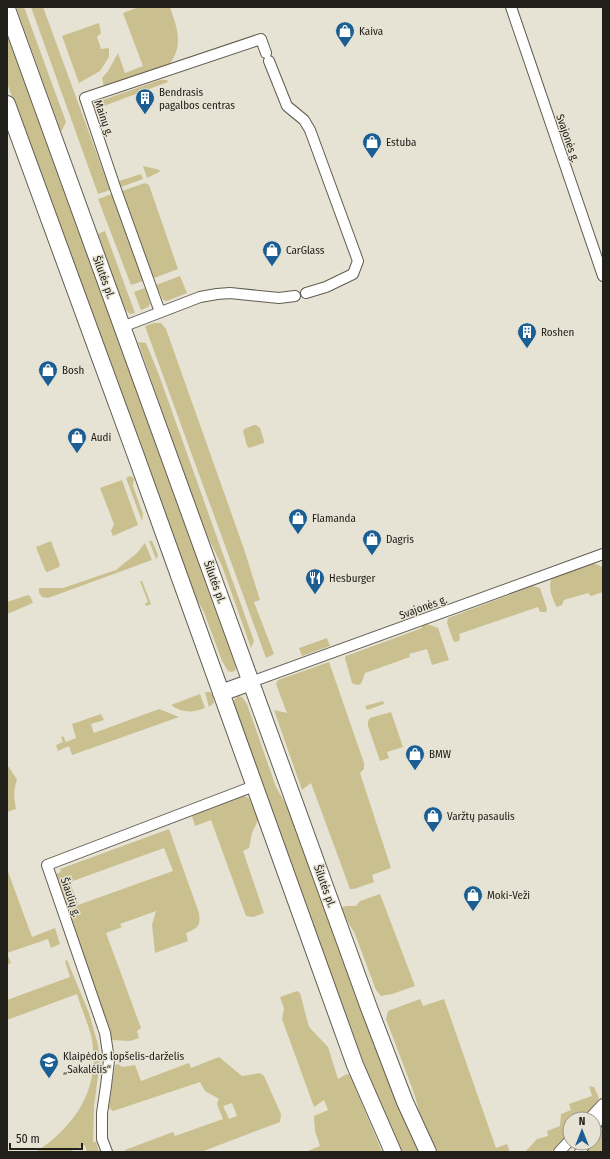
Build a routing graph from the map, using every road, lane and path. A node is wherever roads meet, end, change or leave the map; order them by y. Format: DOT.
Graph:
graph roads {
  1 [pos="511,7"];
  2 [pos="7,9"];
  3 [pos="7,104"];
  4 [pos="603,276"];
  5 [pos="306,293"];
  6 [pos="295,296"];
  7 [pos="160,312"];
  8 [pos="122,327"];
  9 [pos="603,554"];
  10 [pos="251,682"];
  11 [pos="221,693"];
  12 [pos="254,786"];
  13 [pos="107,1152"];
  14 [pos="393,1152"];
  15 [pos="428,1152"];
  1 -- 4 [label="street, Svajonės g."];
  2 -- 8 [label="main road, Šilutės pl."];
  3 -- 11 [label="main road"];
  5 -- 7 [label="street, Mainų g."];
  6 -- 7 [label="street"];
  7 -- 8 [label="street"];
  8 -- 10 [label="main road, Šilutės pl."];
  9 -- 10 [label="street, Svajonės g."];
  10 -- 11 [label="main road"];
  10 -- 15 [label="main road, Šilutės pl."];
  11 -- 12 [label="main road"];
  12 -- 13 [label="street, Šiaulių g."];
  12 -- 14 [label="main road"];
}
